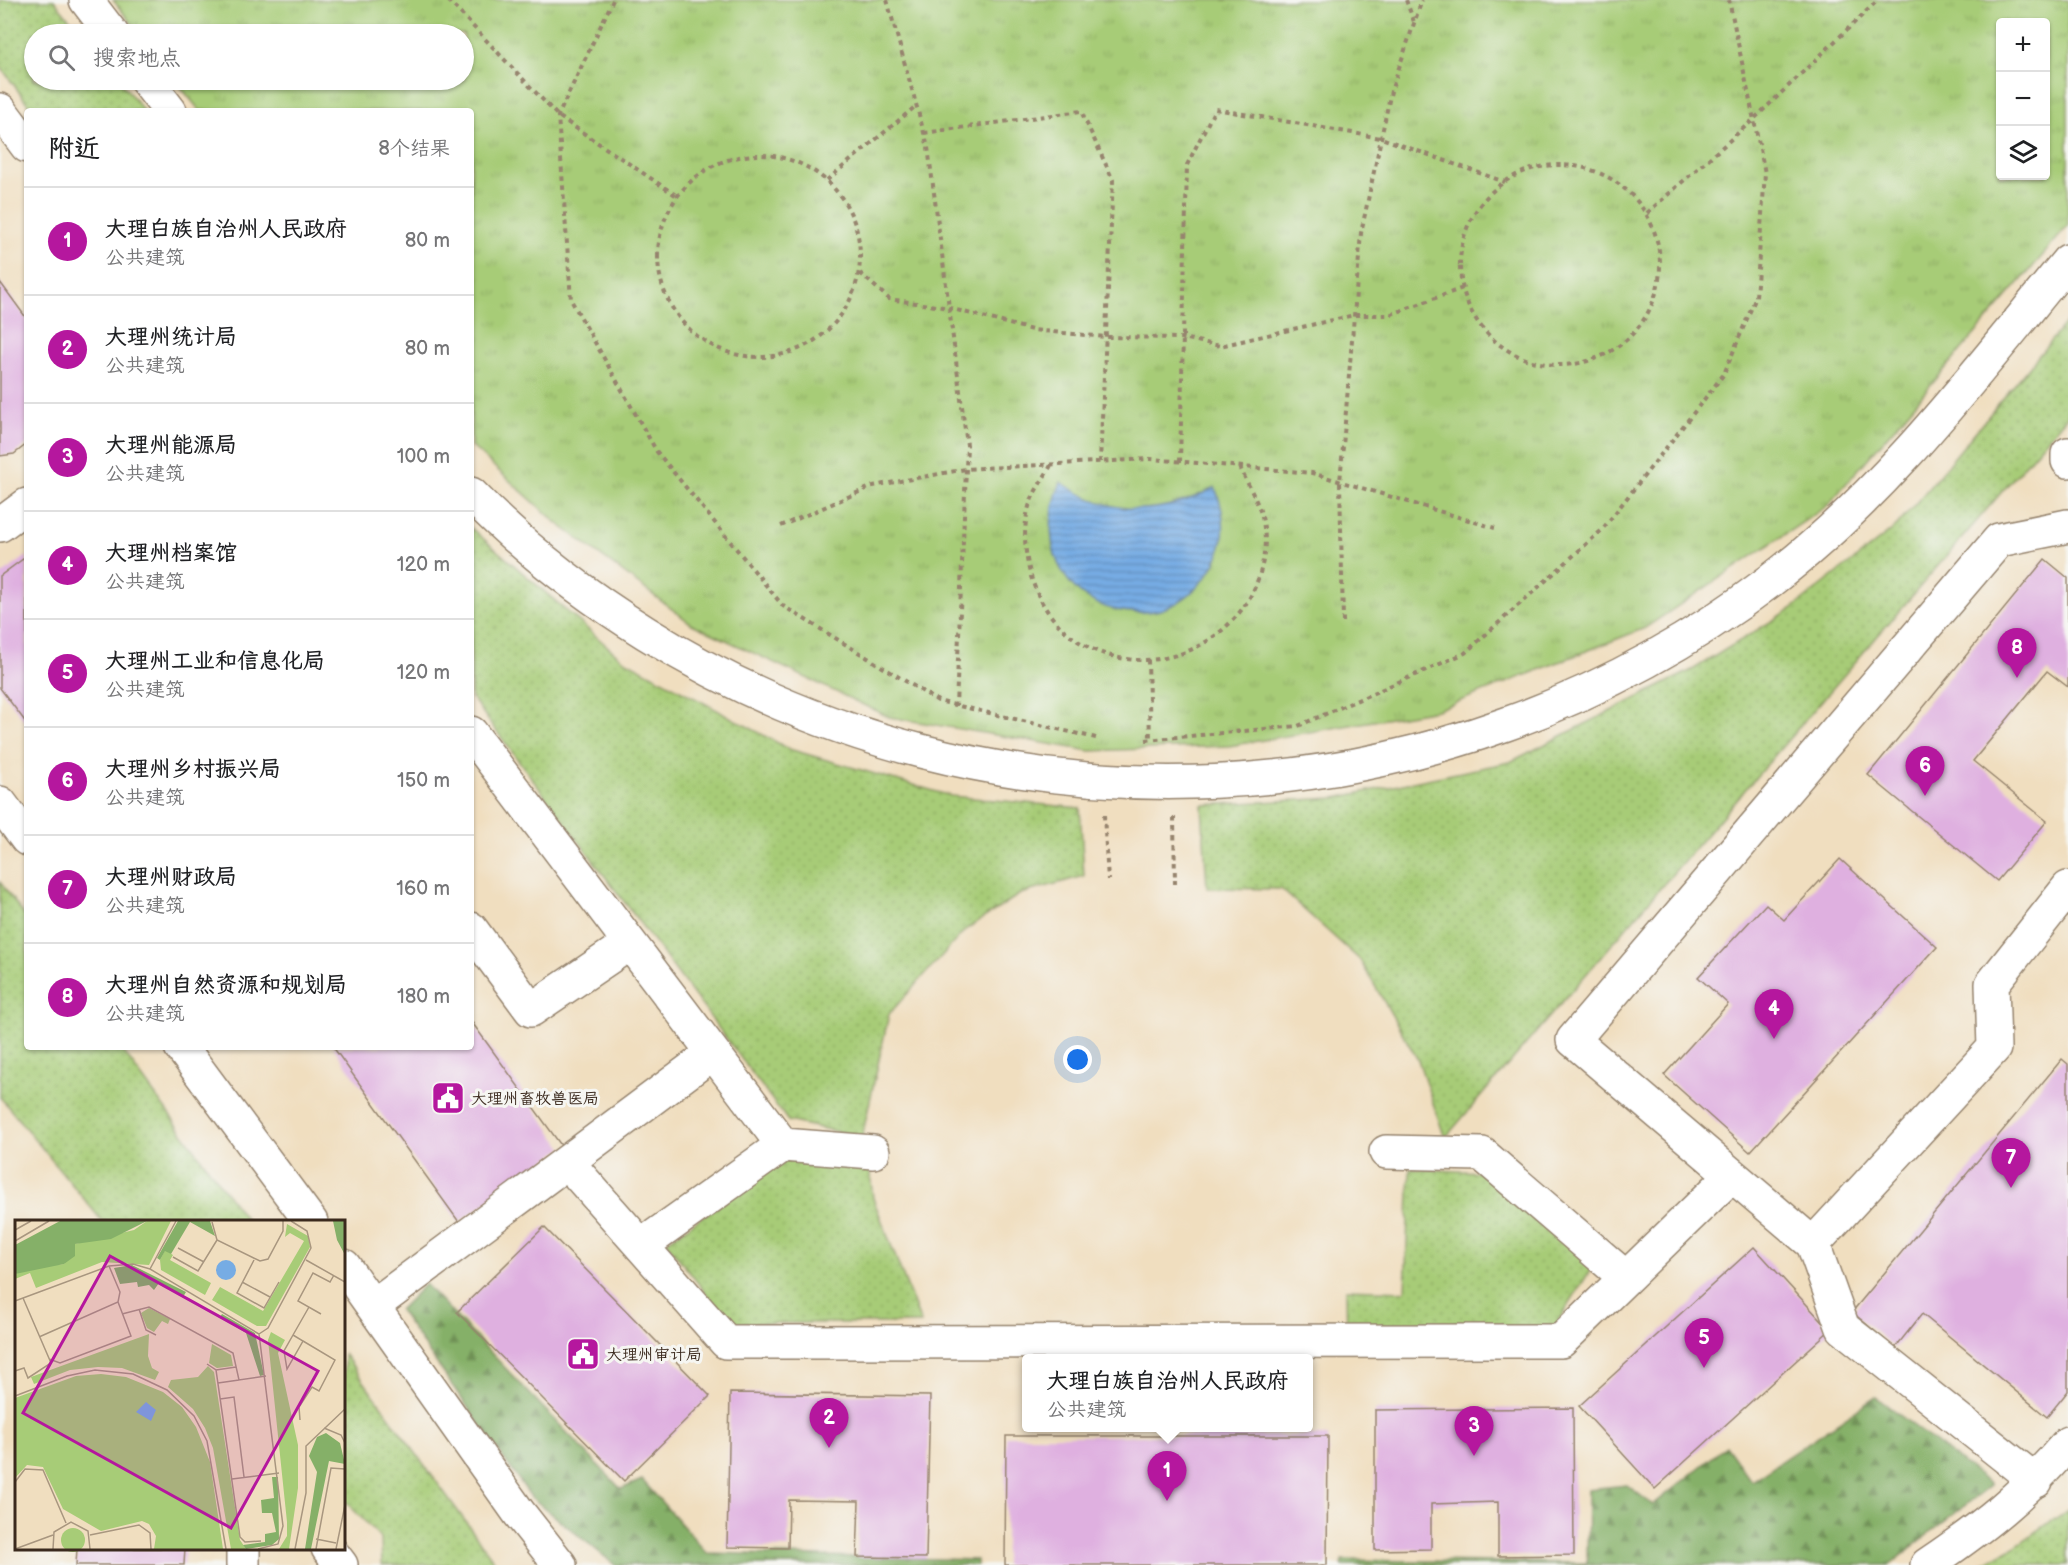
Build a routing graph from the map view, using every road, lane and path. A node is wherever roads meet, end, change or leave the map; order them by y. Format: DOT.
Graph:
graph roads {
  1 [pos="86,0"];
  2 [pos="448,0"];
  3 [pos="613,0"];
  4 [pos="887,0"];
  5 [pos="1406,0"];
  6 [pos="1422,0"];
  7 [pos="1729,0"];
  8 [pos="1878,0"];
  9 [pos="1415,22"];
  10 [pos="104,24"];
  11 [pos="471,24"];
  12 [pos="474,27"];
  13 [pos="154,90"];
  14 [pos="916,106"];
  15 [pos="168,108"];
  16 [pos="0,110"];
  17 [pos="558,116"];
  18 [pos="1754,119"];
  19 [pos="924,134"];
  20 [pos="1381,138"];
  21 [pos="24,142"];
  22 [pos="827,180"];
  23 [pos="1504,182"];
  24 [pos="676,196"];
  25 [pos="1647,213"];
  26 [pos="2068,261"];
  27 [pos="860,273"];
  28 [pos="1463,288"];
  29 [pos="949,308"];
  30 [pos="1354,315"];
  31 [pos="1106,338"];
  32 [pos="1183,338"];
  33 [pos="2068,454"];
  34 [pos="2068,461"];
  35 [pos="1100,462"];
  36 [pos="1180,462"];
  37 [pos="1052,464"];
  38 [pos="1240,467"];
  39 [pos="966,469"];
  40 [pos="1340,482"];
  41 [pos="474,497"];
  42 [pos="24,507"];
  43 [pos="0,525"];
  44 [pos="781,526"];
  45 [pos="2068,526"];
  46 [pos="1496,528"];
  47 [pos="1343,622"];
  48 [pos="1148,660"];
  49 [pos="956,706"];
  50 [pos="474,737"];
  51 [pos="1104,740"];
  52 [pos="1150,740"];
  53 [pos="1138,741"];
  54 [pos="1102,781"];
  55 [pos="1174,783"];
  56 [pos="0,803"];
  57 [pos="24,835"];
  58 [pos="1108,880"];
  59 [pos="1175,884"];
  60 [pos="2068,888"];
  61 [pos="474,933"];
  62 [pos="630,943"];
  63 [pos="183,1050"];
  64 [pos="713,1053"];
  65 [pos="783,1145"];
  66 [pos="873,1152"];
  67 [pos="1386,1152"];
  68 [pos="567,1162"];
  69 [pos="1732,1175"];
  70 [pos="310,1220"];
  71 [pos="1813,1244"];
  72 [pos="641,1246"];
  73 [pos="345,1267"];
  74 [pos="1626,1278"];
  75 [pos="373,1306"];
  76 [pos="2068,1443"];
  77 [pos="2036,1481"];
  78 [pos="330,1550"];
  79 [pos="341,1565"];
  80 [pos="560,1565"];
  81 [pos="1927,1565"];
  1 -- 10 [label="street"];
  2 -- 11 [label="path"];
  3 -- 17 [label="path"];
  4 -- 14 [label="path"];
  5 -- 9 [label="path"];
  6 -- 9 [label="path"];
  7 -- 18 [label="path"];
  8 -- 18 [label="path"];
  9 -- 20 [label="path"];
  12 -- 17 [label="path"];
  13 -- 15 [label="street"];
  14 -- 19 [label="path"];
  14 -- 22 [label="path"];
  16 -- 21 [label="street"];
  17 -- 24 [label="path"];
  17 -- 49 [label="path"];
  18 -- 25 [label="path"];
  18 -- 52 [label="path"];
  19 -- 29 [label="path"];
  19 -- 31 [label="path"];
  20 -- 23 [label="path"];
  20 -- 30 [label="path"];
  20 -- 32 [label="path"];
  22 -- 24 [label="path"];
  22 -- 27 [label="path"];
  23 -- 25 [label="path"];
  23 -- 28 [label="path"];
  24 -- 27 [label="path"];
  25 -- 28 [label="path"];
  26 -- 55 [label="street"];
  27 -- 29 [label="path"];
  28 -- 30 [label="path"];
  29 -- 31 [label="path"];
  29 -- 39 [label="path"];
  30 -- 32 [label="path"];
  30 -- 40 [label="path"];
  31 -- 32 [label="path"];
  31 -- 35 [label="path"];
  32 -- 36 [label="path"];
  33 -- 34 [label="street"];
  35 -- 36 [label="path"];
  35 -- 37 [label="path"];
  36 -- 38 [label="path"];
  37 -- 39 [label="path"];
  37 -- 48 [label="path"];
  38 -- 40 [label="path"];
  38 -- 48 [label="path"];
  39 -- 44 [label="path"];
  39 -- 49 [label="path"];
  40 -- 46 [label="path"];
  40 -- 47 [label="path"];
  41 -- 54 [label="street"];
  42 -- 43 [label="street"];
  45 -- 69 [label="street"];
  48 -- 52 [label="path"];
  49 -- 51 [label="path"];
  50 -- 62 [label="street"];
  52 -- 53 [label="path"];
  54 -- 55 [label="street"];
  54 -- 58 [label="path"];
  55 -- 59 [label="path"];
  56 -- 57 [label="street"];
  60 -- 71 [label="street"];
  61 -- 62 [label="street"];
  62 -- 64 [label="street"];
  63 -- 70 [label="street"];
  64 -- 65 [label="street"];
  64 -- 68 [label="street"];
  65 -- 66 [label="street"];
  65 -- 72 [label="street"];
  67 -- 74 [label="street"];
  68 -- 72 [label="street"];
  68 -- 75 [label="street"];
  69 -- 71 [label="street"];
  69 -- 74 [label="street"];
  71 -- 77 [label="street"];
  72 -- 74 [label="street"];
  73 -- 75 [label="street"];
  75 -- 80 [label="street"];
  76 -- 77 [label="street"];
  77 -- 81 [label="street"];
  78 -- 79 [label="street"];
}
